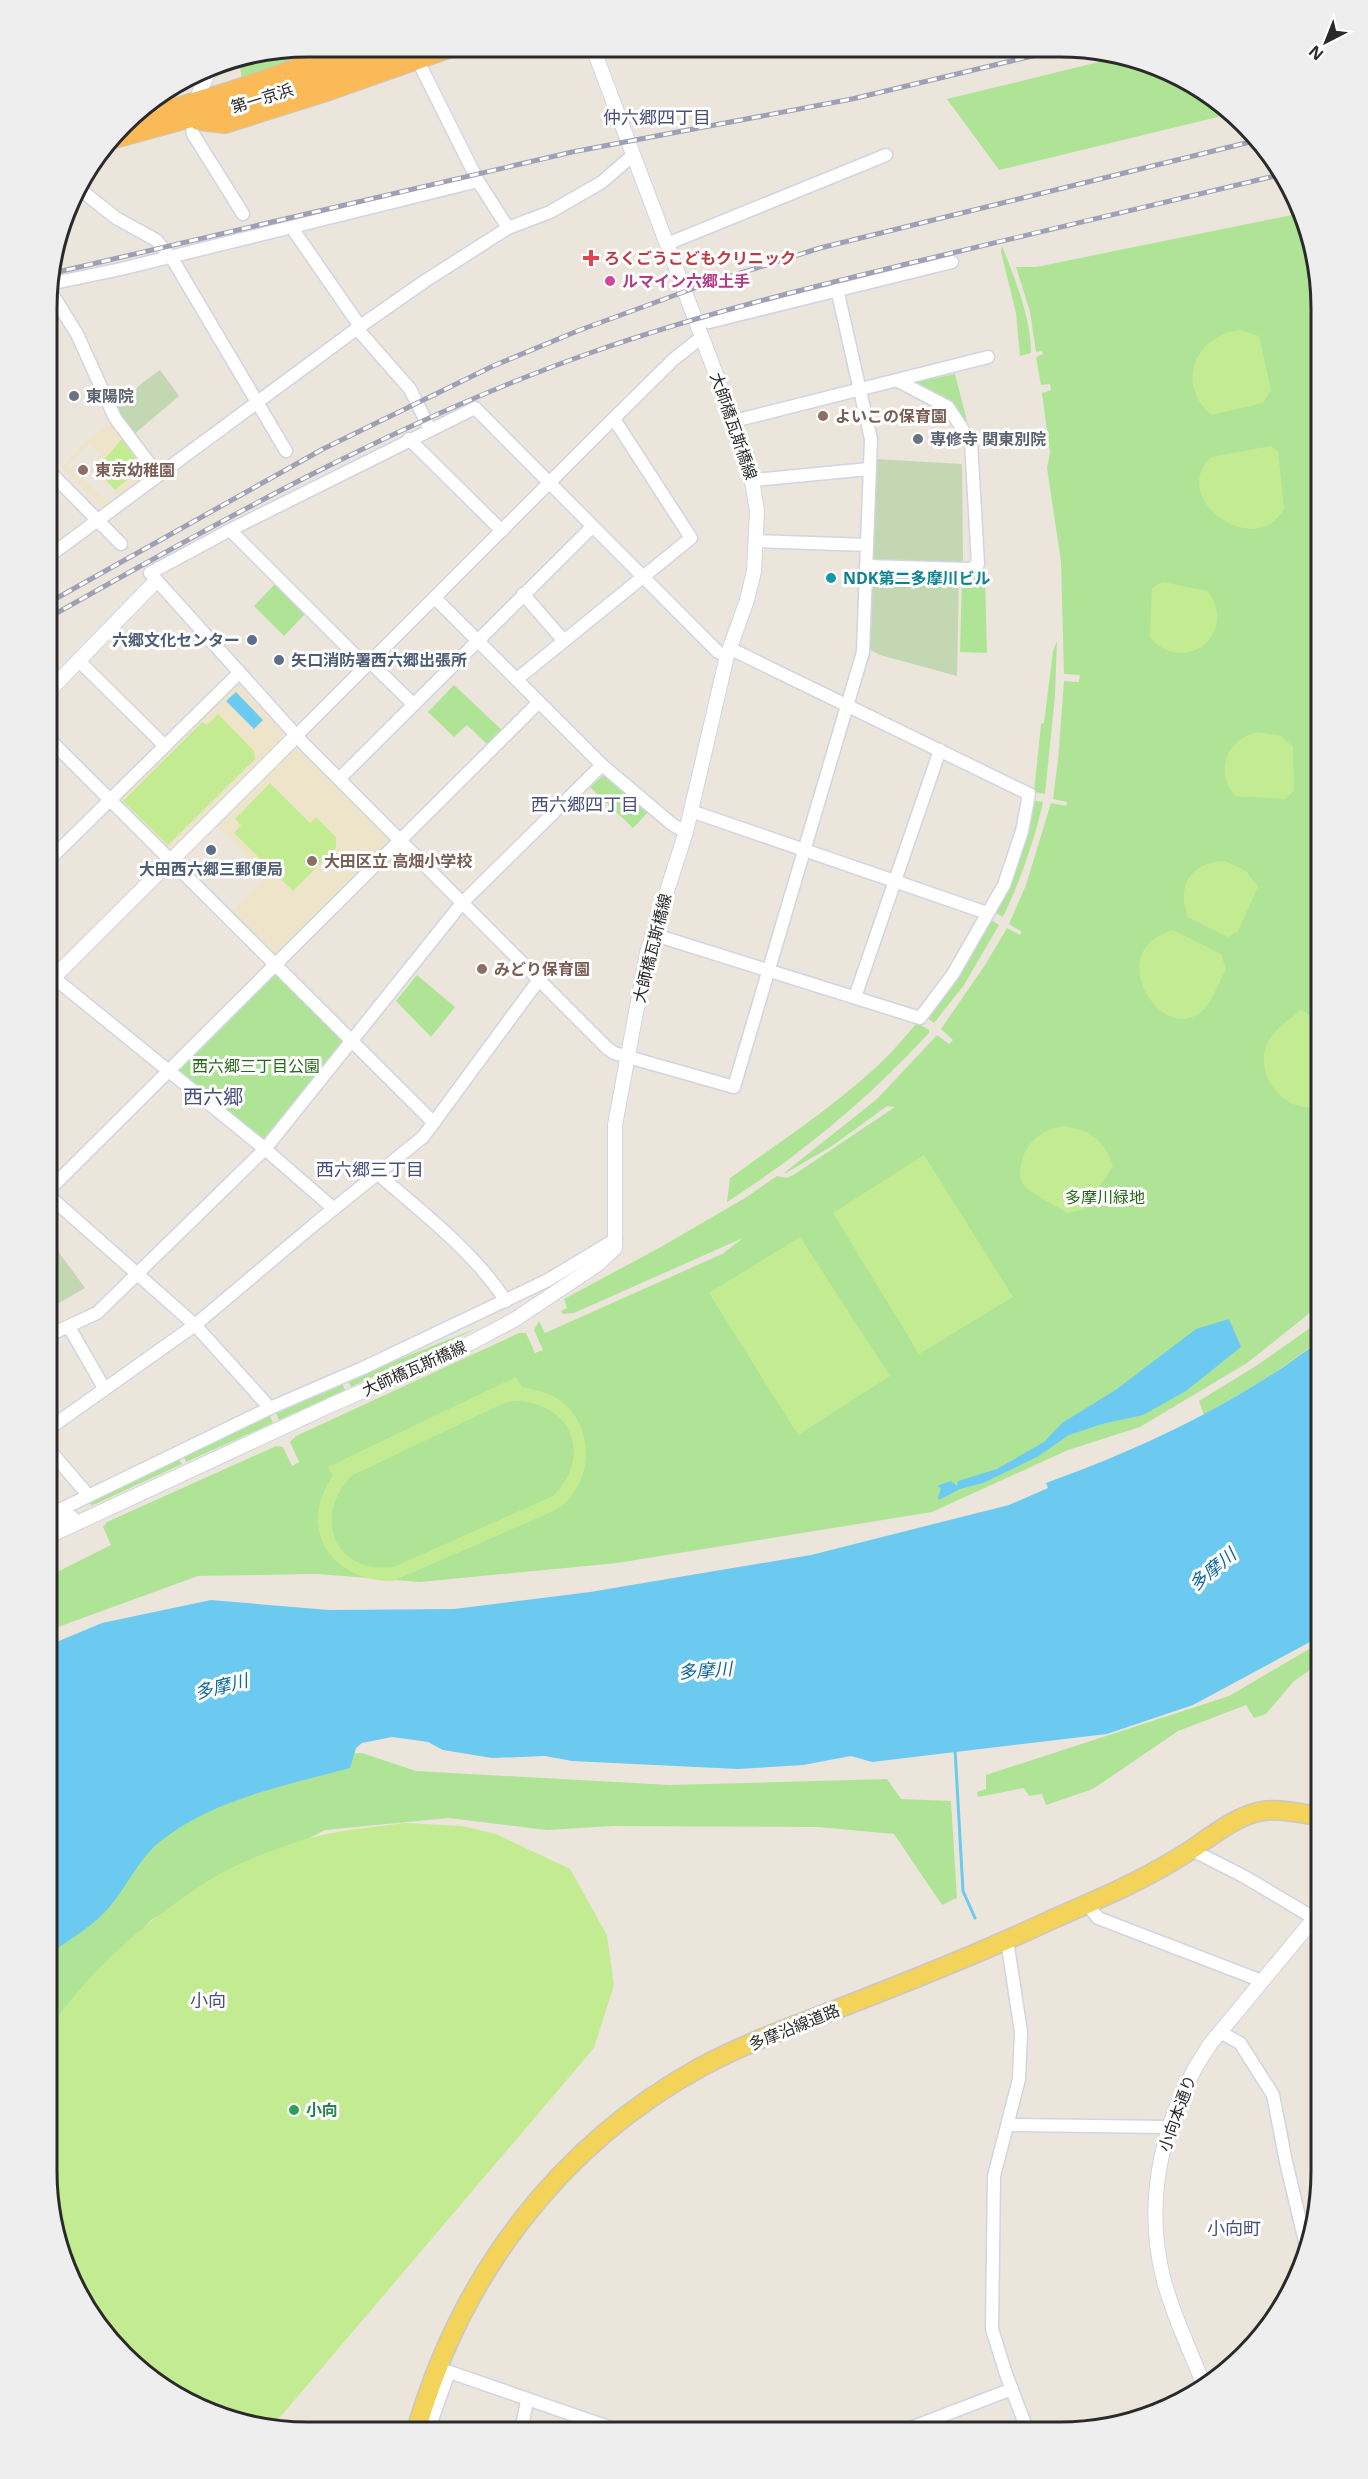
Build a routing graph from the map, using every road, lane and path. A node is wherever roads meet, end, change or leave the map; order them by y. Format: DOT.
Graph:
graph roads {
  1 [pos="327,57"];
  2 [pos="399,57"];
  3 [pos="414,57"];
  4 [pos="596,57"];
  5 [pos="205,79"];
  6 [pos="192,111"];
  7 [pos="143,118"];
  8 [pos="126,134"];
  9 [pos="886,154"];
  10 [pos="632,156"];
  11 [pos="478,181"];
  12 [pos="85,193"];
  13 [pos="243,214"];
  14 [pos="292,228"];
  15 [pos="508,228"];
  16 [pos="667,244"];
  17 [pos="169,256"];
  18 [pos="952,262"];
  19 [pos="59,282"];
  20 [pos="837,289"];
  21 [pos="57,302"];
  22 [pos="709,322"];
  23 [pos="359,327"];
  24 [pos="702,337"];
  25 [pos="988,357"];
  26 [pos="898,381"];
  27 [pos="859,389"];
  28 [pos="257,402"];
  29 [pos="614,418"];
  30 [pos="734,421"];
  31 [pos="430,429"];
  32 [pos="410,440"];
  33 [pos="286,451"];
  34 [pos="869,469"];
  35 [pos="158,475"];
  36 [pos="57,479"];
  37 [pos="754,480"];
  38 [pos="549,484"];
  39 [pos="98,519"];
  40 [pos="592,527"];
  41 [pos="230,530"];
  42 [pos="502,531"];
  43 [pos="756,541"];
  44 [pos="121,544"];
  45 [pos="867,545"];
  46 [pos="57,550"];
  47 [pos="866,566"];
  48 [pos="643,578"];
  49 [pos="156,581"];
  50 [pos="523,594"];
  51 [pos="435,598"];
  52 [pos="477,640"];
  53 [pos="564,641"];
  54 [pos="728,652"];
  55 [pos="79,661"];
  56 [pos="368,664"];
  57 [pos="239,673"];
  58 [pos="517,679"];
  59 [pos="57,683"];
  60 [pos="539,702"];
  61 [pos="413,704"];
  62 [pos="847,706"];
  63 [pos="296,736"];
  64 [pos="165,746"];
  65 [pos="57,747"];
  66 [pos="940,750"];
  67 [pos="602,765"];
  68 [pos="339,779"];
  69 [pos="111,800"];
  70 [pos="691,811"];
  71 [pos="686,832"];
  72 [pos="400,841"];
  73 [pos="806,850"];
  74 [pos="57,852"];
  75 [pos="172,860"];
  76 [pos="895,881"];
  77 [pos="462,903"];
  78 [pos="987,913"];
  79 [pos="652,934"];
  80 [pos="274,964"];
  81 [pos="57,971"];
  82 [pos="769,971"];
  83 [pos="538,981"];
  84 [pos="57,983"];
  85 [pos="855,997"];
  86 [pos="351,1041"];
  87 [pos="628,1056"];
  88 [pos="168,1071"];
  89 [pos="434,1123"];
  90 [pos="265,1149"];
  91 [pos="378,1174"];
  92 [pos="57,1184"];
  93 [pos="57,1201"];
  94 [pos="334,1209"];
  95 [pos="616,1239"];
  96 [pos="137,1273"];
  97 [pos="506,1301"];
  98 [pos="195,1325"];
  99 [pos="69,1327"];
  100 [pos="57,1332"];
  101 [pos="104,1388"];
  102 [pos="270,1408"];
  103 [pos="57,1423"];
  104 [pos="57,1459"];
  105 [pos="88,1495"];
  106 [pos="57,1511"];
  107 [pos="57,1522"];
  108 [pos="78,1522"];
  109 [pos="57,1532"];
  110 [pos="1311,1815"];
  111 [pos="1192,1850"];
  112 [pos="1087,1904"];
  113 [pos="1311,1910"];
  114 [pos="1311,1922"];
  115 [pos="1007,1940"];
  116 [pos="1262,1981"];
  117 [pos="1220,2032"];
  118 [pos="1008,2125"];
  119 [pos="1169,2127"];
  120 [pos="1303,2233"];
  121 [pos="443,2371"];
  122 [pos="1201,2379"];
  123 [pos="1012,2389"];
  124 [pos="527,2401"];
  125 [pos="420,2422"];
  126 [pos="430,2422"];
  127 [pos="523,2422"];
  128 [pos="589,2422"];
  129 [pos="926,2422"];
  130 [pos="1024,2422"];
  1 -- 6 [label="highway, 第一京浜"];
  2 -- 6 [label="highway, 第一京浜"];
  3 -- 11 [label="street"];
  4 -- 10 [label="street, 大師橋瓦斯橋線"];
  5 -- 6 [label="street"];
  6 -- 7 [label="highway, 第一京浜"];
  6 -- 8 [label="highway, 第一京浜"];
  6 -- 13 [label="street"];
  9 -- 16 [label="street"];
  10 -- 15 [label="street"];
  10 -- 16 [label="street, 大師橋瓦斯橋線"];
  11 -- 14 [label="street"];
  11 -- 15 [label="street"];
  12 -- 17 [label="street"];
  14 -- 17 [label="street"];
  14 -- 23 [label="street"];
  15 -- 23 [label="street"];
  16 -- 24 [label="street, 大師橋瓦斯橋線"];
  17 -- 19 [label="street"];
  17 -- 28 [label="street"];
  18 -- 20 [label="street"];
  20 -- 22 [label="street"];
  20 -- 27 [label="street"];
  21 -- 35 [label="street"];
  23 -- 28 [label="street"];
  23 -- 31 [label="street"];
  24 -- 29 [label="street"];
  24 -- 30 [label="street, 大師橋瓦斯橋線"];
  25 -- 26 [label="street"];
  26 -- 27 [label="street"];
  26 -- 47 [label="street"];
  27 -- 30 [label="street"];
  27 -- 34 [label="street"];
  28 -- 33 [label="street"];
  28 -- 35 [label="street"];
  29 -- 38 [label="street"];
  29 -- 48 [label="street"];
  30 -- 37 [label="street, 大師橋瓦斯橋線"];
  31 -- 32 [label="street"];
  31 -- 38 [label="street"];
  32 -- 41 [label="street"];
  32 -- 42 [label="street"];
  34 -- 37 [label="street"];
  34 -- 45 [label="street"];
  35 -- 39 [label="street"];
  36 -- 39 [label="street"];
  37 -- 43 [label="street, 大師橋瓦斯橋線"];
  38 -- 40 [label="street"];
  38 -- 42 [label="street"];
  39 -- 44 [label="street"];
  39 -- 46 [label="street"];
  40 -- 48 [label="street"];
  40 -- 50 [label="street"];
  41 -- 49 [label="street"];
  41 -- 56 [label="street"];
  42 -- 51 [label="street"];
  43 -- 45 [label="street"];
  43 -- 54 [label="street, 大師橋瓦斯橋線"];
  45 -- 47 [label="street"];
  47 -- 62 [label="street"];
  48 -- 53 [label="street"];
  48 -- 54 [label="street"];
  49 -- 55 [label="street"];
  49 -- 57 [label="street"];
  50 -- 52 [label="street"];
  50 -- 53 [label="street"];
  51 -- 52 [label="street"];
  51 -- 56 [label="street"];
  52 -- 58 [label="street"];
  52 -- 61 [label="street"];
  53 -- 58 [label="street"];
  54 -- 62 [label="street"];
  54 -- 70 [label="street, 大師橋瓦斯橋線"];
  55 -- 59 [label="street"];
  55 -- 64 [label="street"];
  56 -- 61 [label="street"];
  56 -- 63 [label="street"];
  57 -- 63 [label="street"];
  57 -- 64 [label="street"];
  58 -- 60 [label="street"];
  60 -- 67 [label="street"];
  60 -- 72 [label="street"];
  61 -- 68 [label="street"];
  62 -- 66 [label="street"];
  62 -- 73 [label="street"];
  63 -- 68 [label="street"];
  63 -- 75 [label="street"];
  64 -- 69 [label="street"];
  65 -- 69 [label="street"];
  66 -- 76 [label="street"];
  66 -- 78 [label="street"];
  67 -- 71 [label="street"];
  67 -- 77 [label="street"];
  68 -- 72 [label="street"];
  69 -- 74 [label="street"];
  69 -- 75 [label="street"];
  70 -- 71 [label="street, 大師橋瓦斯橋線"];
  70 -- 73 [label="street"];
  71 -- 79 [label="street, 大師橋瓦斯橋線"];
  72 -- 77 [label="street"];
  72 -- 80 [label="street"];
  73 -- 76 [label="street"];
  73 -- 82 [label="street"];
  75 -- 80 [label="street"];
  75 -- 81 [label="street"];
  76 -- 78 [label="street"];
  76 -- 85 [label="street"];
  77 -- 83 [label="street"];
  77 -- 86 [label="street"];
  78 -- 85 [label="street"];
  79 -- 82 [label="street"];
  79 -- 87 [label="street, 大師橋瓦斯橋線"];
  80 -- 86 [label="street"];
  80 -- 88 [label="street"];
  82 -- 85 [label="street"];
  82 -- 87 [label="street"];
  83 -- 87 [label="street"];
  83 -- 89 [label="street"];
  84 -- 88 [label="street"];
  86 -- 89 [label="street"];
  86 -- 90 [label="street"];
  87 -- 95 [label="street, 大師橋瓦斯橋線"];
  88 -- 90 [label="street"];
  88 -- 92 [label="street"];
  89 -- 91 [label="street"];
  90 -- 94 [label="street"];
  90 -- 96 [label="street"];
  91 -- 94 [label="street"];
  91 -- 97 [label="street"];
  93 -- 96 [label="street"];
  94 -- 98 [label="street"];
  95 -- 97 [label="street"];
  95 -- 108 [label="street, 大師橋瓦斯橋線"];
  96 -- 98 [label="street"];
  96 -- 99 [label="street"];
  97 -- 102 [label="street"];
  98 -- 101 [label="street"];
  98 -- 102 [label="street"];
  99 -- 100 [label="street"];
  99 -- 101 [label="street"];
  101 -- 103 [label="street"];
  102 -- 105 [label="street"];
  104 -- 105 [label="street"];
  105 -- 106 [label="street"];
  107 -- 108 [label="street"];
  108 -- 109 [label="street, 大師橋瓦斯橋線"];
  110 -- 111 [label="main road, 多摩沿線道路"];
  111 -- 112 [label="main road, 多摩沿線道路"];
  111 -- 113 [label="street"];
  112 -- 115 [label="main road, 多摩沿線道路"];
  112 -- 116 [label="street"];
  114 -- 116 [label="street, 小向本通り"];
  115 -- 118 [label="street"];
  115 -- 121 [label="main road, 多摩沿線道路"];
  116 -- 117 [label="street, 小向本通り"];
  117 -- 119 [label="street, 小向本通り"];
  117 -- 120 [label="street"];
  118 -- 119 [label="street"];
  118 -- 123 [label="street"];
  119 -- 122 [label="street, 小向本通り"];
  121 -- 124 [label="street"];
  121 -- 125 [label="main road, 多摩沿線道路"];
  121 -- 126 [label="street"];
  123 -- 129 [label="street"];
  123 -- 130 [label="street"];
  124 -- 127 [label="street"];
  124 -- 128 [label="street"];
}
